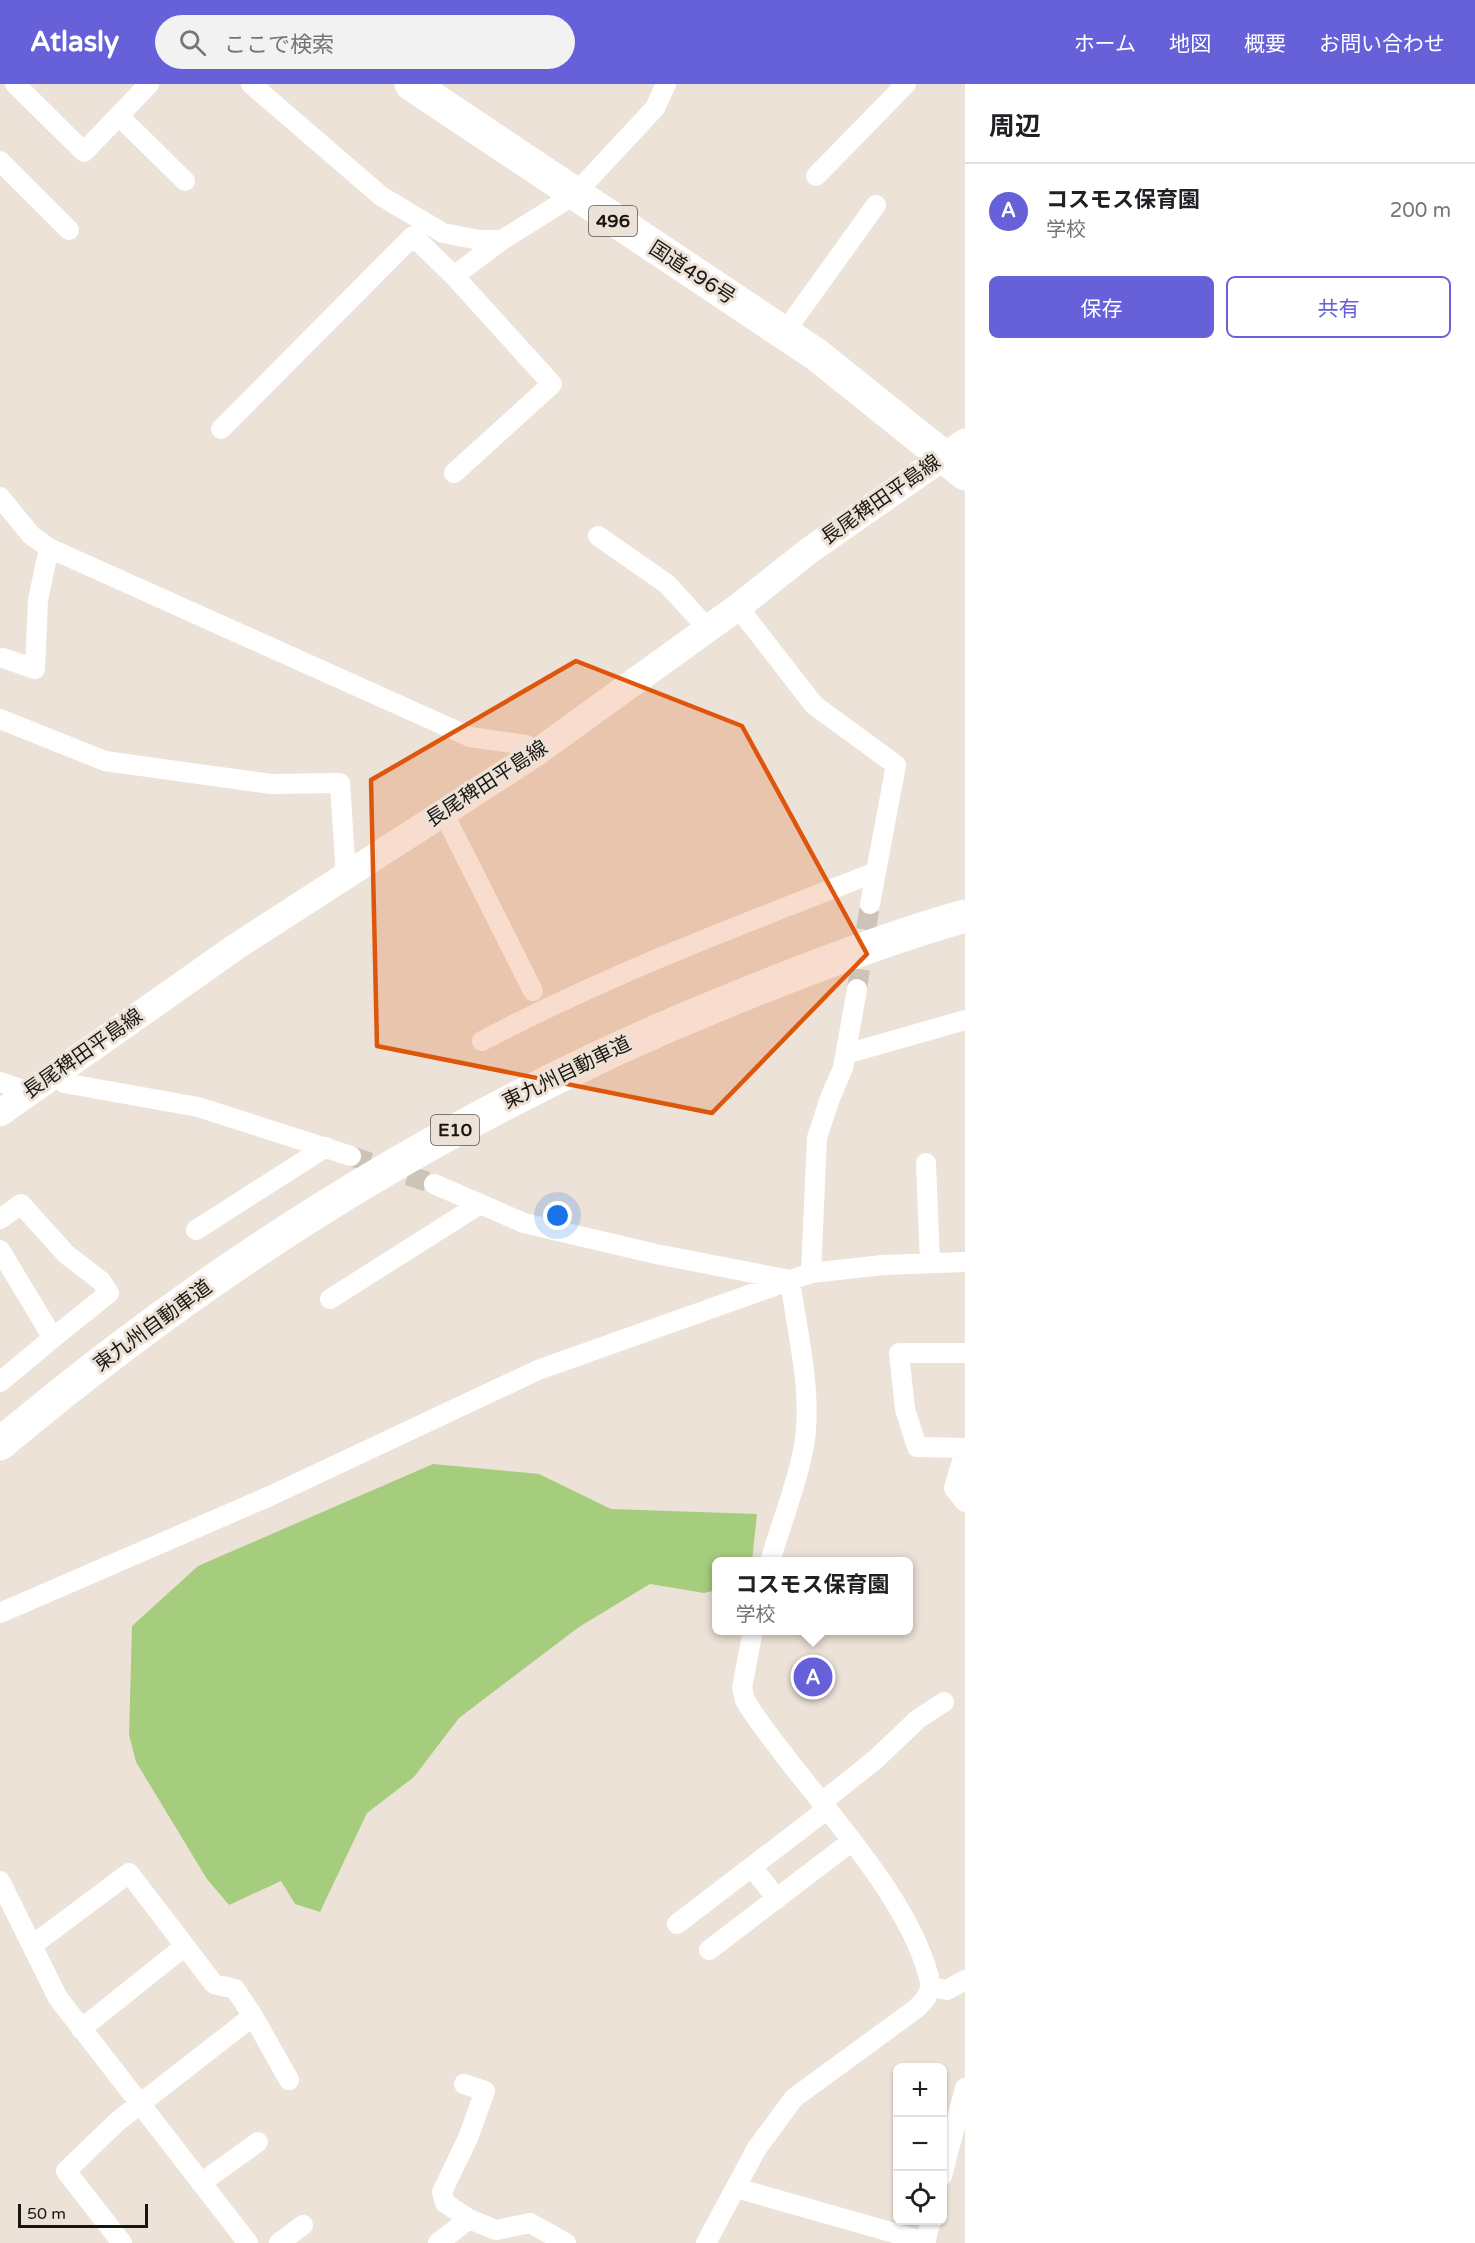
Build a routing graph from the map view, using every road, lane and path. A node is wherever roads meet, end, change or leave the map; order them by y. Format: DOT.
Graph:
graph roads {
  1 [pos="15,84"];
  2 [pos="251,84"];
  3 [pos="666,84"];
  4 [pos="906,84"];
  5 [pos="143,86"];
  6 [pos="416,86"];
  7 [pos="119,116"];
  8 [pos="0,160"];
  9 [pos="816,176"];
  10 [pos="185,181"];
  11 [pos="574,195"];
  12 [pos="876,205"];
  13 [pos="69,230"];
  14 [pos="502,240"];
  15 [pos="454,276"];
  16 [pos="784,333"];
  17 [pos="221,429"];
  18 [pos="958,458"];
  19 [pos="454,473"];
  20 [pos="0,497"];
  21 [pos="598,536"];
  22 [pos="49,548"];
  23 [pos="738,607"];
  24 [pos="708,629"];
  25 [pos="3,658"];
  26 [pos="0,719"];
  27 [pos="533,754"];
  28 [pos="443,812"];
  29 [pos="876,872"];
  30 [pos="346,876"];
  31 [pos="870,904"];
  32 [pos="965,916"];
  33 [pos="857,989"];
  34 [pos="533,991"];
  35 [pos="965,1020"];
  36 [pos="482,1041"];
  37 [pos="846,1054"];
  38 [pos="55,1074"];
  39 [pos="0,1082"];
  40 [pos="29,1092"];
  41 [pos="0,1113"];
  42 [pos="326,1147"];
  43 [pos="351,1156"];
  44 [pos="926,1163"];
  45 [pos="434,1184"];
  46 [pos="480,1204"];
  47 [pos="0,1219"];
  48 [pos="196,1230"];
  49 [pos="0,1250"];
  50 [pos="965,1262"];
  51 [pos="930,1263"];
  52 [pos="811,1273"];
  53 [pos="790,1280"];
  54 [pos="330,1299"];
  55 [pos="53,1338"];
  56 [pos="965,1353"];
  57 [pos="0,1382"];
  58 [pos="0,1444"];
  59 [pos="965,1450"];
  60 [pos="965,1502"];
  61 [pos="772,1557"];
  62 [pos="0,1613"];
  63 [pos="752,1635"];
  64 [pos="944,1702"];
  65 [pos="824,1806"];
  66 [pos="852,1841"];
  67 [pos="752,1867"];
  68 [pos="0,1881"];
  69 [pos="777,1899"];
  70 [pos="677,1924"];
  71 [pos="34,1944"];
  72 [pos="185,1946"];
  73 [pos="709,1950"];
  74 [pos="965,1980"];
  75 [pos="931,1987"];
  76 [pos="253,2016"];
  77 [pos="81,2029"];
  78 [pos="289,2080"];
  79 [pos="464,2084"];
  80 [pos="965,2088"];
  81 [pos="140,2105"];
  82 [pos="258,2142"];
  83 [pos="943,2171"];
  84 [pos="201,2183"];
  85 [pos="736,2188"];
  86 [pos="469,2219"];
  87 [pos="303,2225"];
  88 [pos="930,2225"];
  89 [pos="561,2242"];
  90 [pos="926,2242"];
  91 [pos="122,2243"];
  92 [pos="248,2243"];
  93 [pos="279,2243"];
  94 [pos="438,2243"];
  95 [pos="706,2243"];
  1 -- 7 [label="street"];
  2 -- 14 [label="street"];
  3 -- 11 [label="street"];
  4 -- 9 [label="street"];
  5 -- 7 [label="street"];
  6 -- 11 [label="highway, 国道496号 / 496"];
  7 -- 10 [label="street"];
  8 -- 13 [label="street"];
  11 -- 14 [label="street"];
  11 -- 16 [label="highway, 国道496号 / 496"];
  12 -- 16 [label="street"];
  14 -- 15 [label="street"];
  15 -- 17 [label="street"];
  15 -- 19 [label="street"];
  16 -- 18 [label="highway, 国道496号 / 496"];
  18 -- 23 [label="main road, 長尾稗田平島線"];
  20 -- 22 [label="street"];
  21 -- 24 [label="street"];
  22 -- 25 [label="street"];
  22 -- 27 [label="street"];
  23 -- 24 [label="main road, 長尾稗田平島線"];
  23 -- 29 [label="street"];
  24 -- 27 [label="main road, 長尾稗田平島線"];
  26 -- 30 [label="street"];
  27 -- 28 [label="main road, 長尾稗田平島線"];
  28 -- 30 [label="main road, 長尾稗田平島線"];
  28 -- 34 [label="street"];
  29 -- 31 [label="street"];
  29 -- 36 [label="street"];
  30 -- 38 [label="main road, 長尾稗田平島線"];
  32 -- 58 [label="highway, 東九州自動車道 / E10"];
  33 -- 37 [label="street"];
  35 -- 37 [label="street"];
  37 -- 52 [label="street"];
  38 -- 40 [label="main road, 長尾稗田平島線"];
  38 -- 42 [label="street"];
  39 -- 40 [label="street"];
  40 -- 41 [label="main road, 長尾稗田平島線"];
  42 -- 43 [label="street"];
  42 -- 48 [label="street"];
  44 -- 51 [label="street"];
  45 -- 46 [label="street"];
  46 -- 53 [label="street"];
  46 -- 54 [label="street"];
  47 -- 55 [label="street"];
  49 -- 55 [label="street"];
  50 -- 51 [label="street"];
  51 -- 52 [label="street"];
  52 -- 53 [label="street"];
  53 -- 61 [label="street"];
  53 -- 62 [label="street"];
  55 -- 57 [label="street"];
  56 -- 59 [label="street"];
  59 -- 60 [label="street"];
  63 -- 65 [label="street"];
  64 -- 65 [label="street"];
  65 -- 66 [label="street"];
  65 -- 67 [label="street"];
  66 -- 69 [label="street"];
  66 -- 75 [label="street"];
  67 -- 69 [label="street"];
  67 -- 70 [label="street"];
  68 -- 71 [label="street"];
  69 -- 73 [label="street"];
  71 -- 72 [label="street"];
  71 -- 77 [label="street"];
  72 -- 76 [label="street"];
  72 -- 77 [label="street"];
  74 -- 75 [label="street"];
  75 -- 85 [label="street"];
  76 -- 78 [label="street"];
  76 -- 81 [label="street"];
  77 -- 81 [label="street"];
  79 -- 86 [label="street"];
  80 -- 83 [label="street"];
  81 -- 84 [label="street"];
  81 -- 91 [label="street"];
  82 -- 84 [label="street"];
  84 -- 92 [label="street"];
  85 -- 90 [label="street"];
  85 -- 95 [label="street"];
  86 -- 89 [label="street"];
  86 -- 94 [label="street"];
  87 -- 93 [label="street"];
  88 -- 90 [label="street"];
}
